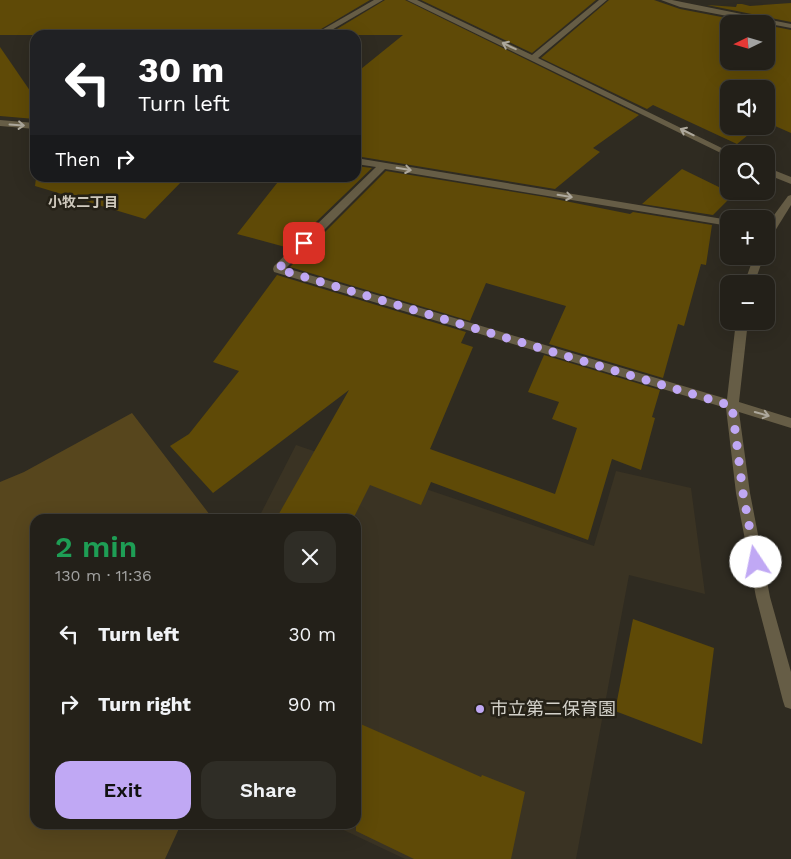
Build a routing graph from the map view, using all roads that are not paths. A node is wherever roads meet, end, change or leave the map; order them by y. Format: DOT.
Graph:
graph roads {
  1 [pos="379,0"];
  2 [pos="411,0"];
  3 [pos="603,0"];
  4 [pos="665,0"];
  5 [pos="791,26"];
  6 [pos="326,30"];
  7 [pos="533,58"];
  8 [pos="0,123"];
  9 [pos="30,126"];
  10 [pos="720,149"];
  11 [pos="361,162"];
  12 [pos="382,166"];
  13 [pos="775,174"];
  14 [pos="791,181"];
  15 [pos="791,198"];
  16 [pos="775,221"];
  17 [pos="720,222"];
  18 [pos="741,330"];
  19 [pos="732,406"];
  20 [pos="791,423"];
  21 [pos="791,700"];
  1 -- 6 [label="street"];
  7 -- 2 [label="street, one-way"];
  3 -- 7 [label="street"];
  4 -- 5 [label="street"];
  10 -- 7 [label="street, one-way"];
  8 -- 9 [label="street, one-way"];
  11 -- 12 [label="street"];
  12 -- 17 [label="street, one-way"];
  12 -- 19 [label="street"];
  13 -- 14 [label="street"];
  15 -- 16 [label="street"];
  18 -- 19 [label="street"];
  19 -- 20 [label="street, one-way"];
  19 -- 21 [label="street"];
}
